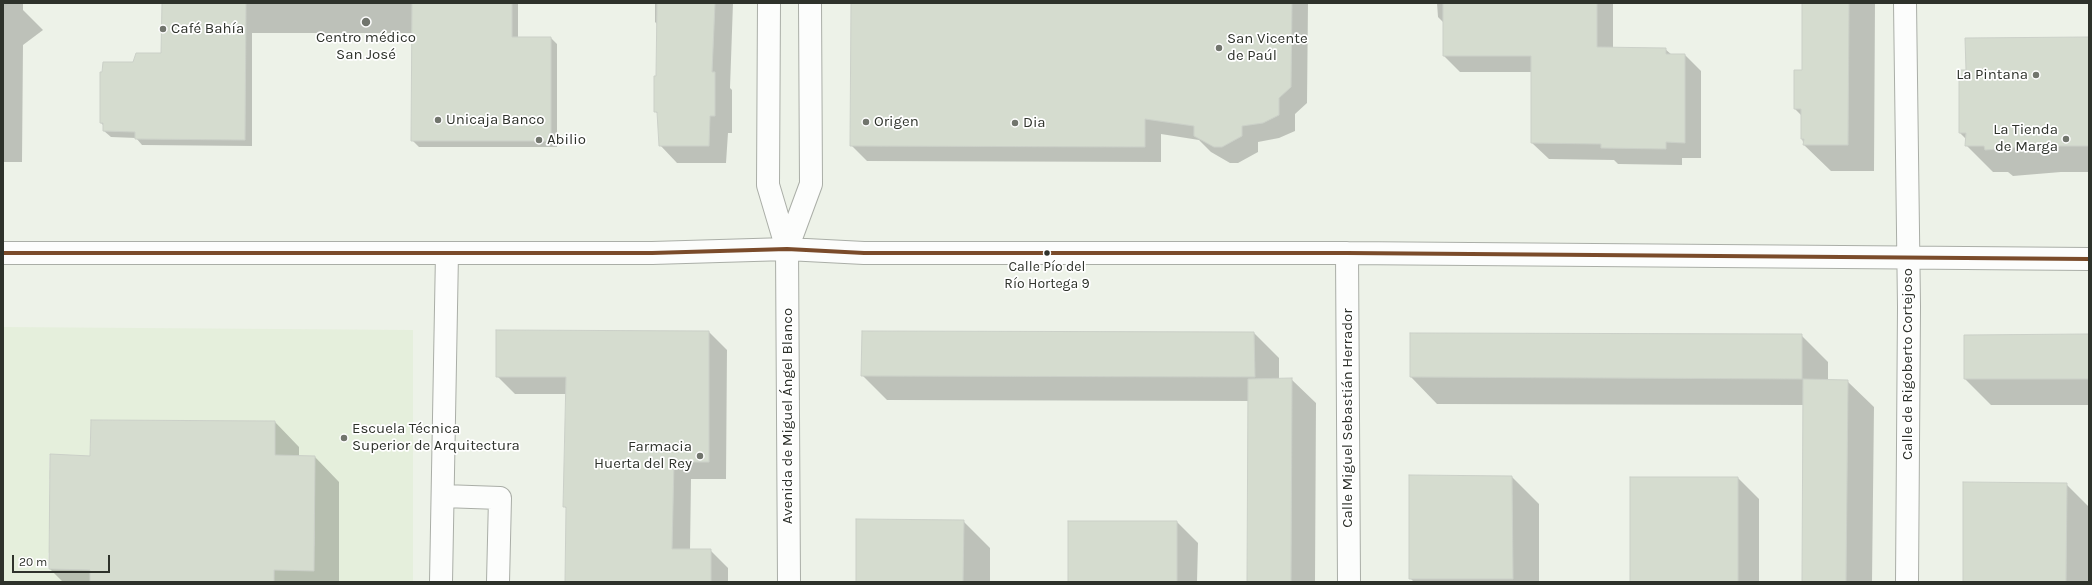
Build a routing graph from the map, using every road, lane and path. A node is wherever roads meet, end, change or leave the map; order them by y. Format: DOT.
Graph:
graph roads {
  1 [pos="769,3"];
  2 [pos="810,3"];
  3 [pos="1905,3"];
  4 [pos="787,249"];
  5 [pos="3,253"];
  6 [pos="447,253"];
  7 [pos="1347,253"];
  8 [pos="1909,259"];
  9 [pos="2089,259"];
  10 [pos="443,496"];
  11 [pos="441,582"];
  12 [pos="498,582"];
  13 [pos="789,582"];
  14 [pos="1349,582"];
  15 [pos="1907,582"];
  1 -- 4 [label="street, Avenida de Miguel Ángel Blanco"];
  2 -- 4 [label="street, Avenida de Miguel Ángel Blanco"];
  3 -- 8 [label="street, Calle de Rigoberto Cortejoso"];
  4 -- 6 [label="street"];
  4 -- 7 [label="street"];
  4 -- 13 [label="street, Avenida de Miguel Ángel Blanco"];
  5 -- 6 [label="street"];
  6 -- 10 [label="street"];
  7 -- 8 [label="street"];
  7 -- 14 [label="street, Calle Miguel Sebastián Herrador"];
  8 -- 9 [label="street"];
  8 -- 15 [label="street, Calle de Rigoberto Cortejoso"];
  10 -- 11 [label="street"];
  10 -- 12 [label="street"];
}
